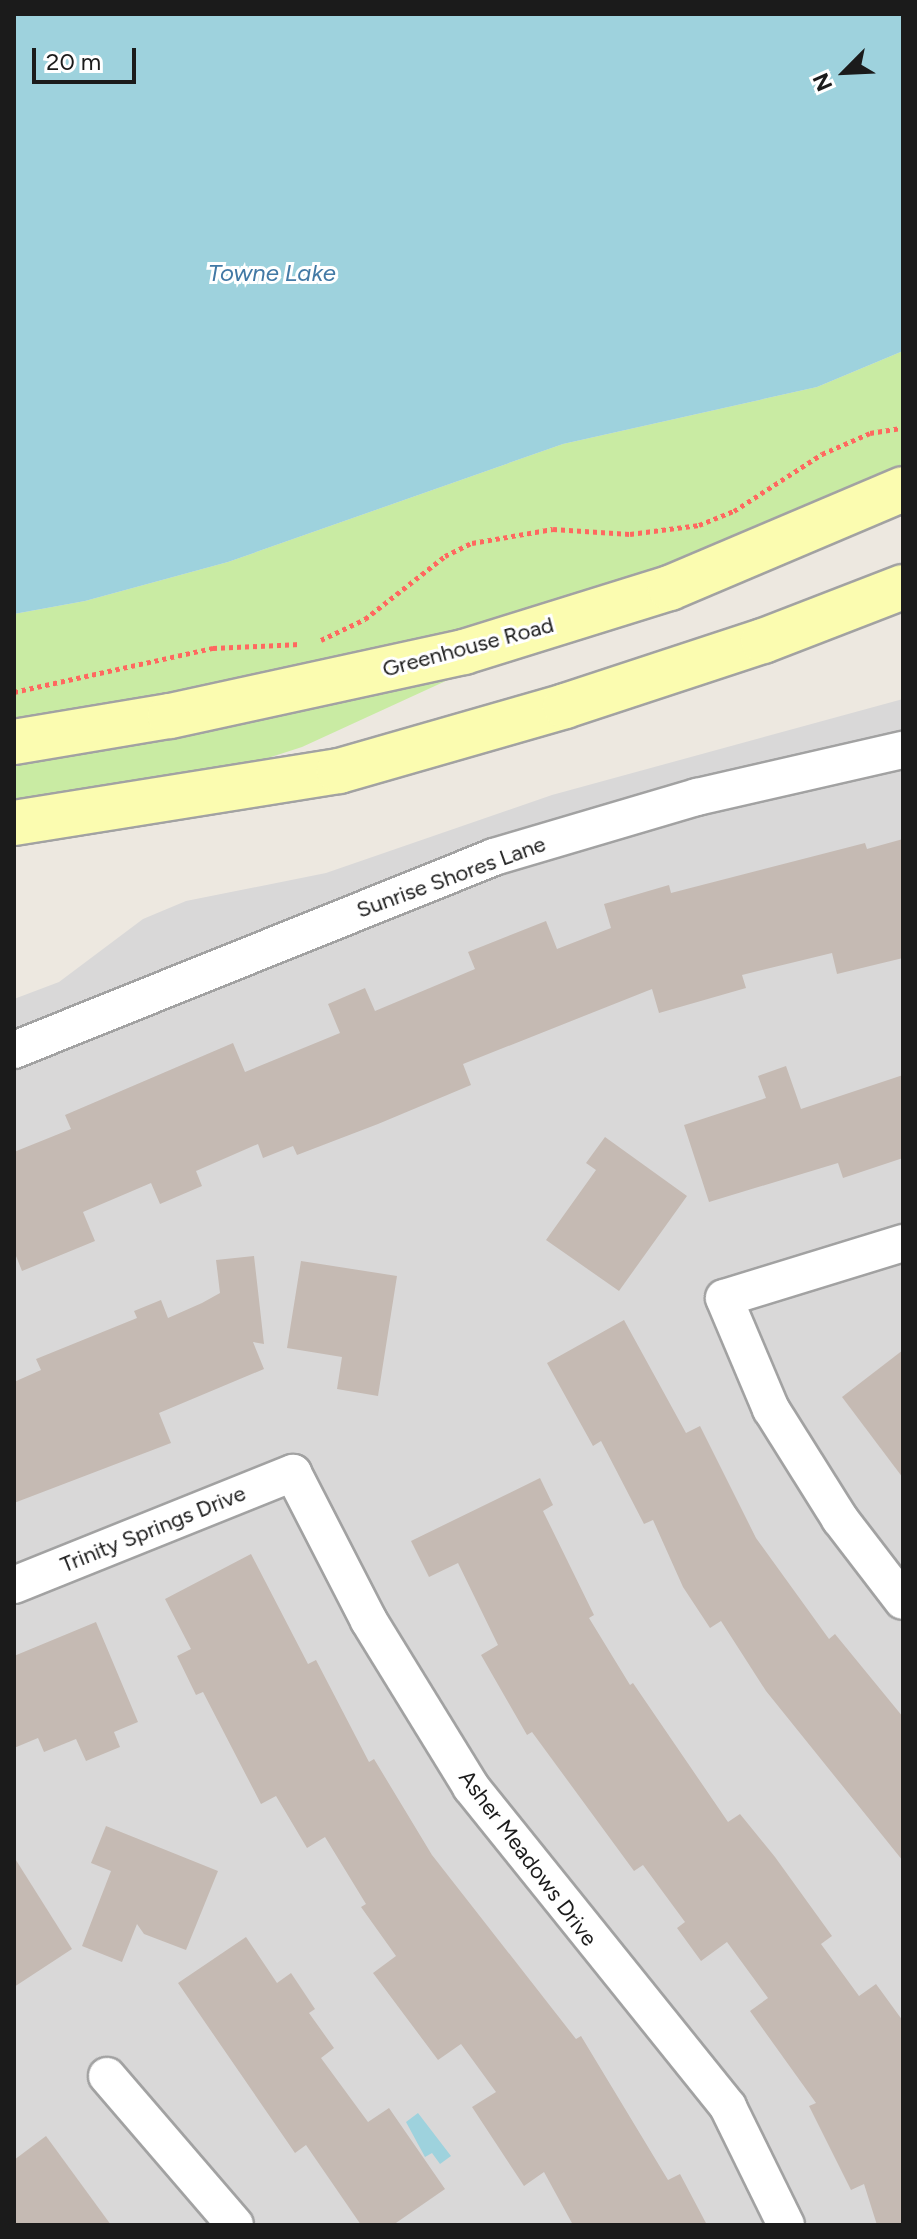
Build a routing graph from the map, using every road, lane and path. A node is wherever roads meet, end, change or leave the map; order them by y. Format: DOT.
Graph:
graph roads {
  1 [pos="903,428"];
  2 [pos="903,489"];
  3 [pos="903,587"];
  4 [pos="14,692"];
  5 [pos="14,742"];
  6 [pos="903,750"];
  7 [pos="14,823"];
  8 [pos="14,1050"];
  9 [pos="903,1243"];
  10 [pos="293,1473"];
  11 [pos="14,1585"];
  12 [pos="903,1601"];
  13 [pos="107,2076"];
  14 [pos="235,2225"];
  15 [pos="786,2225"];
  1 -- 4 [label="path"];
  2 -- 5 [label="main road, Greenhouse Road"];
  3 -- 7 [label="main road"];
  6 -- 8 [label="street, Sunrise Shores Lane"];
  9 -- 12 [label="street"];
  10 -- 11 [label="street, Trinity Springs Drive"];
  10 -- 15 [label="street, Asher Meadows Drive"];
  13 -- 14 [label="street"];
}
